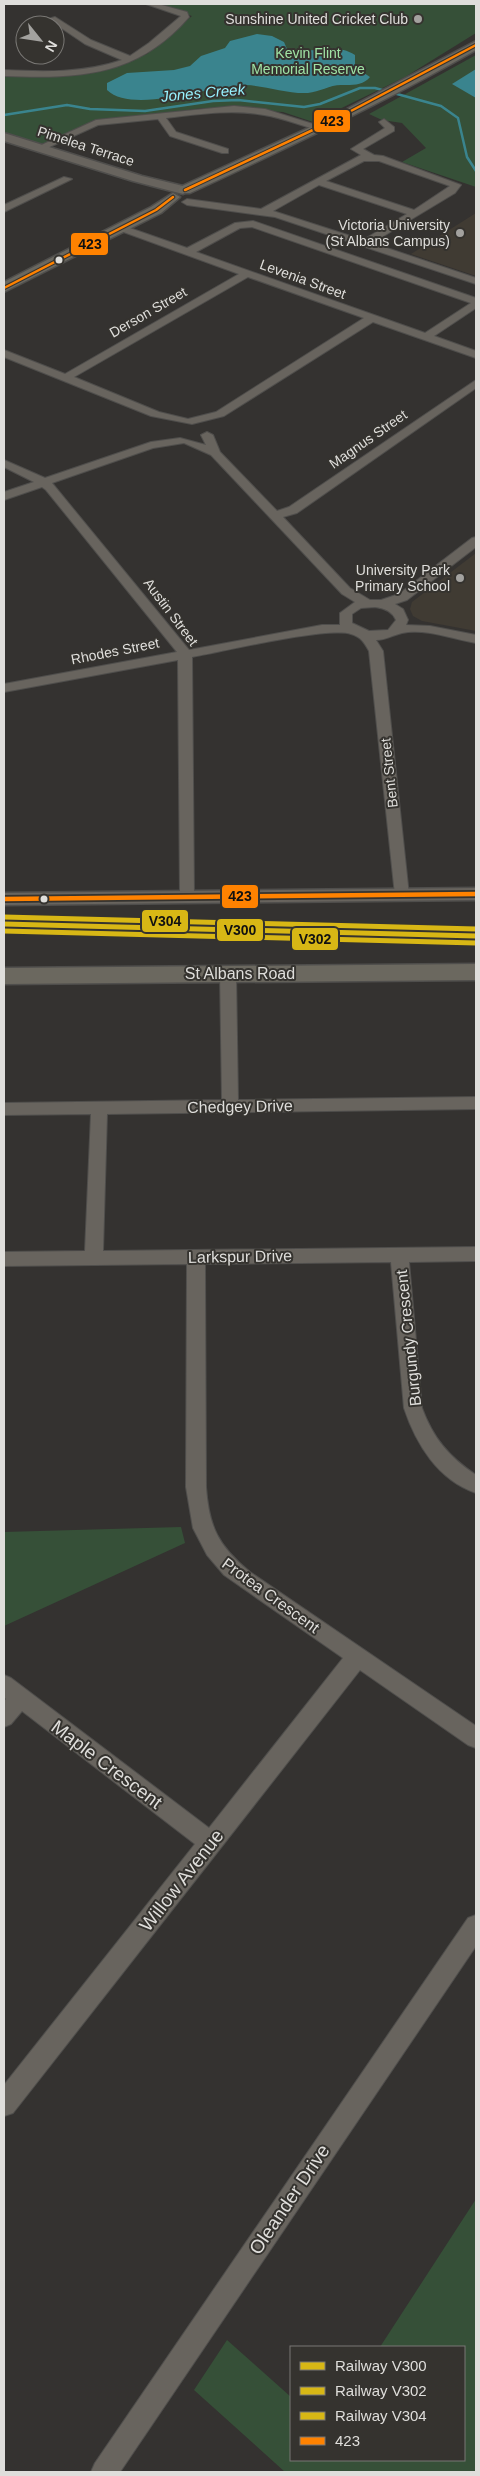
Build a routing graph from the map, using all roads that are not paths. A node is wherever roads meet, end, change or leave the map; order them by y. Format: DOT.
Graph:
graph roads {
  1 [pos="150,4"];
  2 [pos="65,26"];
  3 [pos="476,45"];
  4 [pos="129,59"];
  5 [pos="4,73"];
  6 [pos="160,115"];
  7 [pos="384,122"];
  8 [pos="321,128"];
  9 [pos="4,137"];
  10 [pos="42,146"];
  11 [pos="225,151"];
  12 [pos="372,157"];
  13 [pos="218,176"];
  14 [pos="67,179"];
  15 [pos="318,182"];
  16 [pos="9,194"];
  17 [pos="201,195"];
  18 [pos="181,196"];
  19 [pos="24,199"];
  20 [pos="225,208"];
  21 [pos="4,209"];
  22 [pos="265,211"];
  23 [pos="414,213"];
  24 [pos="121,228"];
  25 [pos="365,243"];
  26 [pos="188,252"];
  27 [pos="247,273"];
  28 [pos="476,282"];
  29 [pos="4,288"];
  30 [pos="476,304"];
  31 [pos="372,318"];
  32 [pos="426,337"];
  33 [pos="4,353"];
  34 [pos="476,355"];
  35 [pos="65,378"];
  36 [pos="476,383"];
  37 [pos="155,414"];
  38 [pos="220,414"];
  39 [pos="187,421"];
  40 [pos="168,429"];
  41 [pos="207,432"];
  42 [pos="184,442"];
  43 [pos="151,445"];
  44 [pos="215,453"];
  45 [pos="4,463"];
  46 [pos="44,482"];
  47 [pos="4,496"];
  48 [pos="275,516"];
  49 [pos="476,541"];
  50 [pos="346,591"];
  51 [pos="403,597"];
  52 [pos="366,603"];
  53 [pos="383,604"];
  54 [pos="349,619"];
  55 [pos="399,620"];
  56 [pos="383,635"];
  57 [pos="366,636"];
  58 [pos="476,639"];
  59 [pos="376,651"];
  60 [pos="185,654"];
  61 [pos="4,688"];
  62 [pos="476,894"];
  63 [pos="402,895"];
  64 [pos="187,897"];
  65 [pos="4,899"];
  66 [pos="476,972"];
  67 [pos="228,973"];
  68 [pos="4,976"];
  69 [pos="476,1103"];
  70 [pos="230,1106"];
  71 [pos="99,1108"];
  72 [pos="4,1109"];
  73 [pos="400,1254"];
  74 [pos="476,1254"];
  75 [pos="196,1257"];
  76 [pos="94,1258"];
  77 [pos="4,1260"];
  78 [pos="476,1485"];
  79 [pos="357,1657"];
  80 [pos="12,1692"];
  81 [pos="4,1717"];
  82 [pos="476,1738"];
  83 [pos="210,1843"];
  84 [pos="476,1926"];
  85 [pos="4,2104"];
  86 [pos="104,2472"];
  1 -- 4 [label="street"];
  2 -- 4 [label="street"];
  3 -- 8 [label="main road"];
  4 -- 5 [label="street"];
  6 -- 8 [label="street"];
  6 -- 10 [label="street"];
  6 -- 11 [label="street"];
  7 -- 12 [label="street"];
  8 -- 13 [label="main road"];
  9 -- 10 [label="street, Pimelea Terrace"];
  10 -- 18 [label="street, Pimelea Terrace"];
  12 -- 15 [label="street"];
  12 -- 23 [label="street"];
  13 -- 17 [label="main road"];
  13 -- 18 [label="main road"];
  14 -- 19 [label="street"];
  15 -- 22 [label="street"];
  15 -- 23 [label="street"];
  16 -- 19 [label="street"];
  17 -- 18 [label="main road"];
  17 -- 20 [label="street"];
  18 -- 20 [label="street"];
  18 -- 24 [label="main road"];
  19 -- 21 [label="street"];
  20 -- 22 [label="street"];
  22 -- 25 [label="street"];
  23 -- 25 [label="street"];
  24 -- 26 [label="street, Levenia Street"];
  24 -- 29 [label="main road"];
  25 -- 28 [label="street"];
  26 -- 27 [label="street, Levenia Street"];
  26 -- 30 [label="street"];
  27 -- 31 [label="street, Levenia Street"];
  27 -- 35 [label="street, Derson Street"];
  30 -- 32 [label="street"];
  31 -- 32 [label="street, Levenia Street"];
  31 -- 38 [label="street"];
  32 -- 34 [label="street, Levenia Street"];
  33 -- 35 [label="street"];
  35 -- 37 [label="street"];
  36 -- 48 [label="street, Magnus Street"];
  37 -- 39 [label="street"];
  37 -- 40 [label="street"];
  38 -- 39 [label="street"];
  38 -- 41 [label="street"];
  39 -- 40 [label="street"];
  39 -- 41 [label="street"];
  40 -- 42 [label="street"];
  40 -- 43 [label="street"];
  41 -- 42 [label="street"];
  41 -- 44 [label="street"];
  42 -- 43 [label="street"];
  42 -- 44 [label="street"];
  43 -- 46 [label="street"];
  44 -- 48 [label="street"];
  45 -- 46 [label="street, Austin Street"];
  46 -- 47 [label="street"];
  46 -- 60 [label="street, Austin Street"];
  48 -- 50 [label="street"];
  49 -- 51 [label="street"];
  50 -- 52 [label="street"];
  50 -- 54 [label="street"];
  51 -- 53 [label="street"];
  51 -- 55 [label="street"];
  52 -- 53 [label="street"];
  52 -- 54 [label="street"];
  53 -- 55 [label="street"];
  54 -- 57 [label="street"];
  54 -- 60 [label="street, Rhodes Street"];
  55 -- 56 [label="street"];
  55 -- 58 [label="street"];
  56 -- 57 [label="street"];
  56 -- 59 [label="street, Bent Street"];
  57 -- 59 [label="street, Bent Street"];
  59 -- 63 [label="street, Bent Street"];
  60 -- 61 [label="street, Rhodes Street"];
  60 -- 64 [label="street, Austin Street"];
  62 -- 63 [label="street"];
  63 -- 64 [label="street"];
  64 -- 65 [label="street"];
  66 -- 67 [label="main road, St Albans Road"];
  67 -- 68 [label="main road, St Albans Road"];
  67 -- 70 [label="street"];
  69 -- 70 [label="street, Chedgey Drive"];
  70 -- 71 [label="street, Chedgey Drive"];
  71 -- 72 [label="street, Chedgey Drive"];
  71 -- 76 [label="street"];
  73 -- 74 [label="street, Larkspur Drive"];
  73 -- 75 [label="street, Larkspur Drive"];
  73 -- 78 [label="street, Burgundy Crescent"];
  75 -- 76 [label="street, Larkspur Drive"];
  75 -- 79 [label="street, Protea Crescent"];
  76 -- 77 [label="street, Larkspur Drive"];
  79 -- 82 [label="street, Protea Crescent"];
  79 -- 83 [label="street, Willow Avenue"];
  80 -- 81 [label="street"];
  80 -- 83 [label="street, Maple Crescent"];
  83 -- 85 [label="street, Willow Avenue"];
  84 -- 86 [label="street, Oleander Drive"];
}
